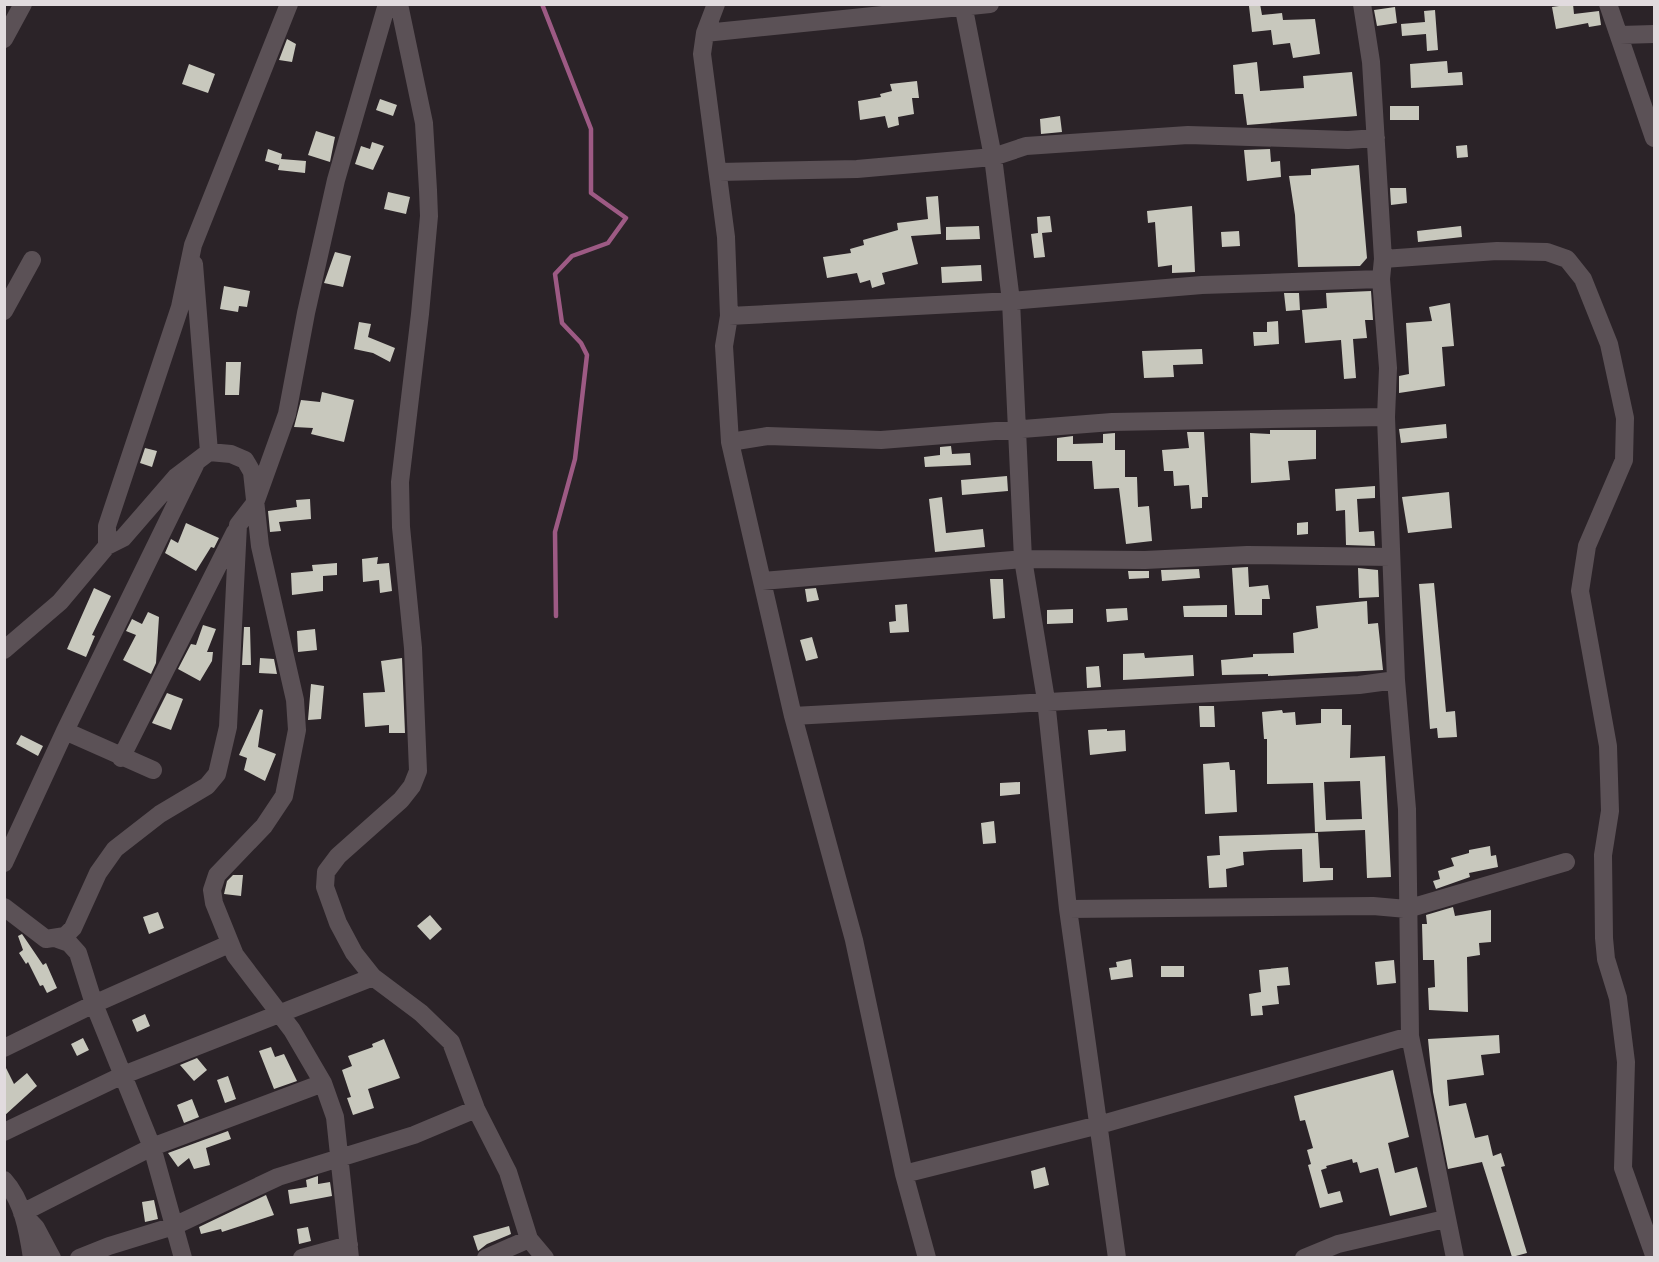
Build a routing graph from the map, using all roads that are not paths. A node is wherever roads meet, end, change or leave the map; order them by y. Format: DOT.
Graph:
graph roads {
  1 [pos="24,4"];
  2 [pos="290,4"];
  3 [pos="387,4"];
  4 [pos="399,4"];
  5 [pos="716,4"];
  6 [pos="990,4"];
  7 [pos="1362,4"];
  8 [pos="1608,4"];
  9 [pos="963,5"];
  10 [pos="705,33"];
  11 [pos="1654,34"];
  12 [pos="1620,35"];
  13 [pos="4,39"];
  14 [pos="1376,138"];
  15 [pos="1654,138"];
  16 [pos="993,157"];
  17 [pos="719,172"];
  18 [pos="193,245"];
  19 [pos="1383,258"];
  20 [pos="32,260"];
  21 [pos="1381,279"];
  22 [pos="1011,301"];
  23 [pos="4,311"];
  24 [pos="729,316"];
  25 [pos="1386,417"];
  26 [pos="1016,428"];
  27 [pos="730,442"];
  28 [pos="203,456"];
  29 [pos="255,503"];
  30 [pos="238,525"];
  31 [pos="107,546"];
  32 [pos="1391,557"];
  33 [pos="1023,559"];
  34 [pos="762,581"];
  35 [pos="4,650"];
  36 [pos="1396,680"];
  37 [pos="1046,700"];
  38 [pos="793,716"];
  39 [pos="65,731"];
  40 [pos="121,758"];
  41 [pos="153,770"];
  42 [pos="1566,862"];
  43 [pos="4,863"];
  44 [pos="4,907"];
  45 [pos="1068,909"];
  46 [pos="1407,909"];
  47 [pos="56,938"];
  48 [pos="229,944"];
  49 [pos="374,977"];
  50 [pos="93,1004"];
  51 [pos="278,1012"];
  52 [pos="1410,1036"];
  53 [pos="4,1048"];
  54 [pos="122,1076"];
  55 [pos="323,1083"];
  56 [pos="476,1108"];
  57 [pos="1099,1125"];
  58 [pos="4,1132"];
  59 [pos="152,1147"];
  60 [pos="339,1160"];
  61 [pos="904,1174"];
  62 [pos="4,1179"];
  63 [pos="22,1213"];
  64 [pos="1445,1219"];
  65 [pos="174,1226"];
  66 [pos="530,1239"];
  67 [pos="350,1251"];
  68 [pos="1654,1255"];
  69 [pos="32,1257"];
  70 [pos="52,1257"];
  71 [pos="79,1257"];
  72 [pos="183,1257"];
  73 [pos="302,1257"];
  74 [pos="486,1257"];
  75 [pos="545,1257"];
  76 [pos="927,1257"];
  77 [pos="1117,1257"];
  78 [pos="1304,1257"];
  79 [pos="1455,1257"];
  1 -- 13 [label="street"];
  2 -- 18 [label="street"];
  3 -- 29 [label="street"];
  4 -- 49 [label="street"];
  5 -- 10 [label="street"];
  6 -- 9 [label="street"];
  7 -- 14 [label="street"];
  8 -- 12 [label="street"];
  9 -- 10 [label="street"];
  9 -- 16 [label="street"];
  10 -- 17 [label="street"];
  11 -- 12 [label="street"];
  12 -- 15 [label="street"];
  14 -- 16 [label="street"];
  14 -- 19 [label="street"];
  16 -- 17 [label="street"];
  16 -- 22 [label="street"];
  17 -- 24 [label="street"];
  18 -- 28 [label="street"];
  18 -- 31 [label="street"];
  19 -- 21 [label="street"];
  19 -- 68 [label="street"];
  20 -- 23 [label="street"];
  21 -- 22 [label="street"];
  21 -- 25 [label="street"];
  22 -- 24 [label="street"];
  22 -- 26 [label="street"];
  24 -- 27 [label="street"];
  25 -- 26 [label="street"];
  25 -- 32 [label="street"];
  26 -- 27 [label="street"];
  26 -- 33 [label="street"];
  27 -- 34 [label="street"];
  28 -- 29 [label="street"];
  28 -- 31 [label="street"];
  28 -- 39 [label="street"];
  29 -- 30 [label="street"];
  29 -- 48 [label="street"];
  30 -- 40 [label="street"];
  30 -- 47 [label="street"];
  31 -- 35 [label="street"];
  32 -- 33 [label="street"];
  32 -- 36 [label="street"];
  33 -- 34 [label="street"];
  33 -- 37 [label="street"];
  34 -- 38 [label="street"];
  36 -- 37 [label="street"];
  36 -- 46 [label="street"];
  37 -- 38 [label="street"];
  37 -- 45 [label="street"];
  38 -- 61 [label="street"];
  39 -- 40 [label="street"];
  39 -- 43 [label="street"];
  40 -- 41 [label="street"];
  42 -- 46 [label="street"];
  44 -- 47 [label="street"];
  45 -- 46 [label="street"];
  45 -- 57 [label="street"];
  46 -- 52 [label="street"];
  47 -- 50 [label="street"];
  48 -- 50 [label="street"];
  48 -- 51 [label="street"];
  49 -- 51 [label="street"];
  49 -- 56 [label="street"];
  50 -- 53 [label="street"];
  50 -- 54 [label="street"];
  51 -- 54 [label="street"];
  51 -- 55 [label="street"];
  52 -- 57 [label="street"];
  52 -- 64 [label="street"];
  54 -- 58 [label="street"];
  54 -- 59 [label="street"];
  55 -- 59 [label="street"];
  55 -- 60 [label="street"];
  56 -- 60 [label="street"];
  56 -- 66 [label="street"];
  57 -- 61 [label="street"];
  57 -- 77 [label="street"];
  59 -- 63 [label="street"];
  59 -- 65 [label="street"];
  60 -- 65 [label="street"];
  60 -- 67 [label="street"];
  61 -- 76 [label="street"];
  62 -- 63 [label="street"];
  63 -- 69 [label="street"];
  63 -- 70 [label="street"];
  64 -- 78 [label="street"];
  64 -- 79 [label="street"];
  65 -- 71 [label="street"];
  65 -- 72 [label="street"];
  66 -- 74 [label="street"];
  66 -- 75 [label="street"];
  67 -- 73 [label="street"];
}
